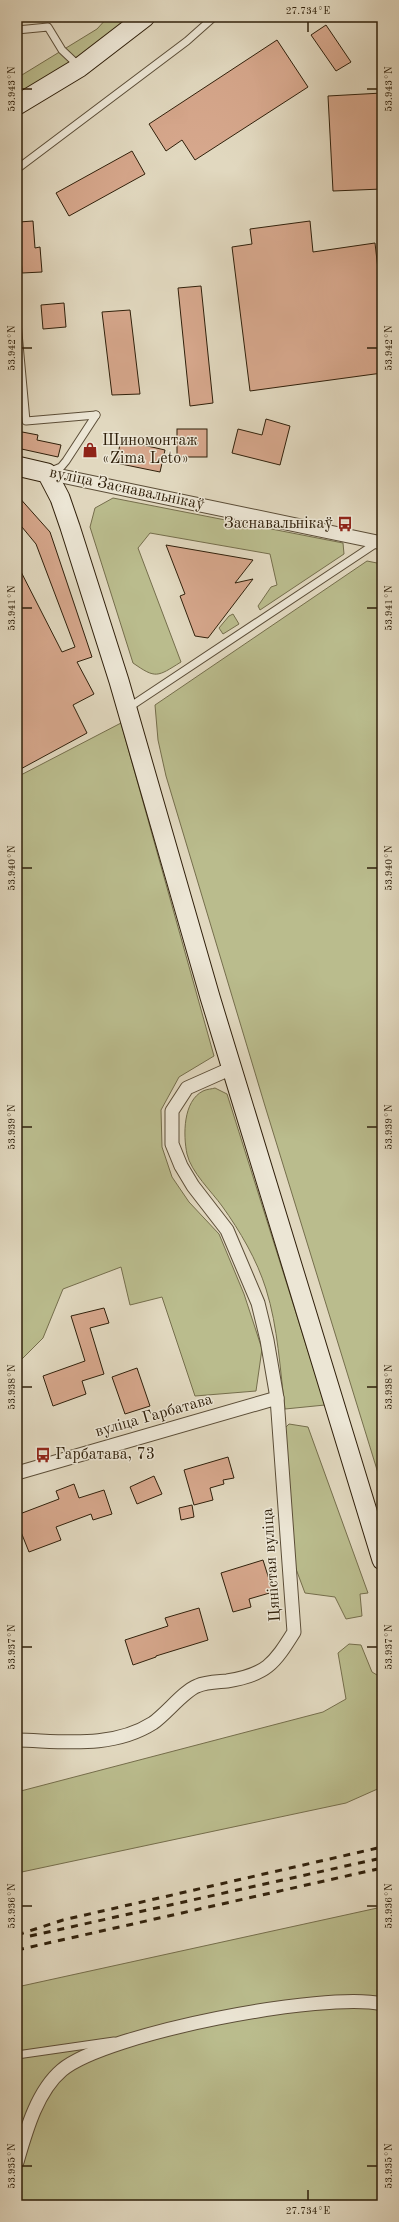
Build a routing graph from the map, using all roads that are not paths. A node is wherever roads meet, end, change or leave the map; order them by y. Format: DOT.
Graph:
graph roads {
  1 [pos="145,17"];
  2 [pos="214,17"];
  3 [pos="17,30"];
  4 [pos="80,67"];
  5 [pos="17,105"];
  6 [pos="17,169"];
  7 [pos="17,322"];
  8 [pos="17,466"];
  9 [pos="47,473"];
  10 [pos="380,542"];
  11 [pos="127,709"];
  12 [pos="232,1068"];
  13 [pos="277,1398"];
  14 [pos="17,1473"];
  15 [pos="382,1560"];
  16 [pos="17,1740"];
  17 [pos="382,2004"];
  18 [pos="137,2037"];
  19 [pos="17,2055"];
  20 [pos="17,2162"];
  1 -- 4 [label="main road"];
  2 -- 6 [label="lane"];
  3 -- 4 [label="lane"];
  4 -- 5 [label="main road"];
  7 -- 9 [label="lane"];
  8 -- 9 [label="main road, вуліца Заснавальнікаў"];
  9 -- 10 [label="street, вуліца Заснавальнікаў"];
  9 -- 11 [label="main road"];
  10 -- 11 [label="lane"];
  11 -- 12 [label="main road"];
  12 -- 13 [label="street, Цяністая вуліца"];
  12 -- 15 [label="main road"];
  13 -- 14 [label="street, вуліца Гарбатава"];
  13 -- 16 [label="street, Цяністая вуліца"];
  17 -- 18 [label="street"];
  18 -- 19 [label="lane"];
  18 -- 20 [label="street"];
}
